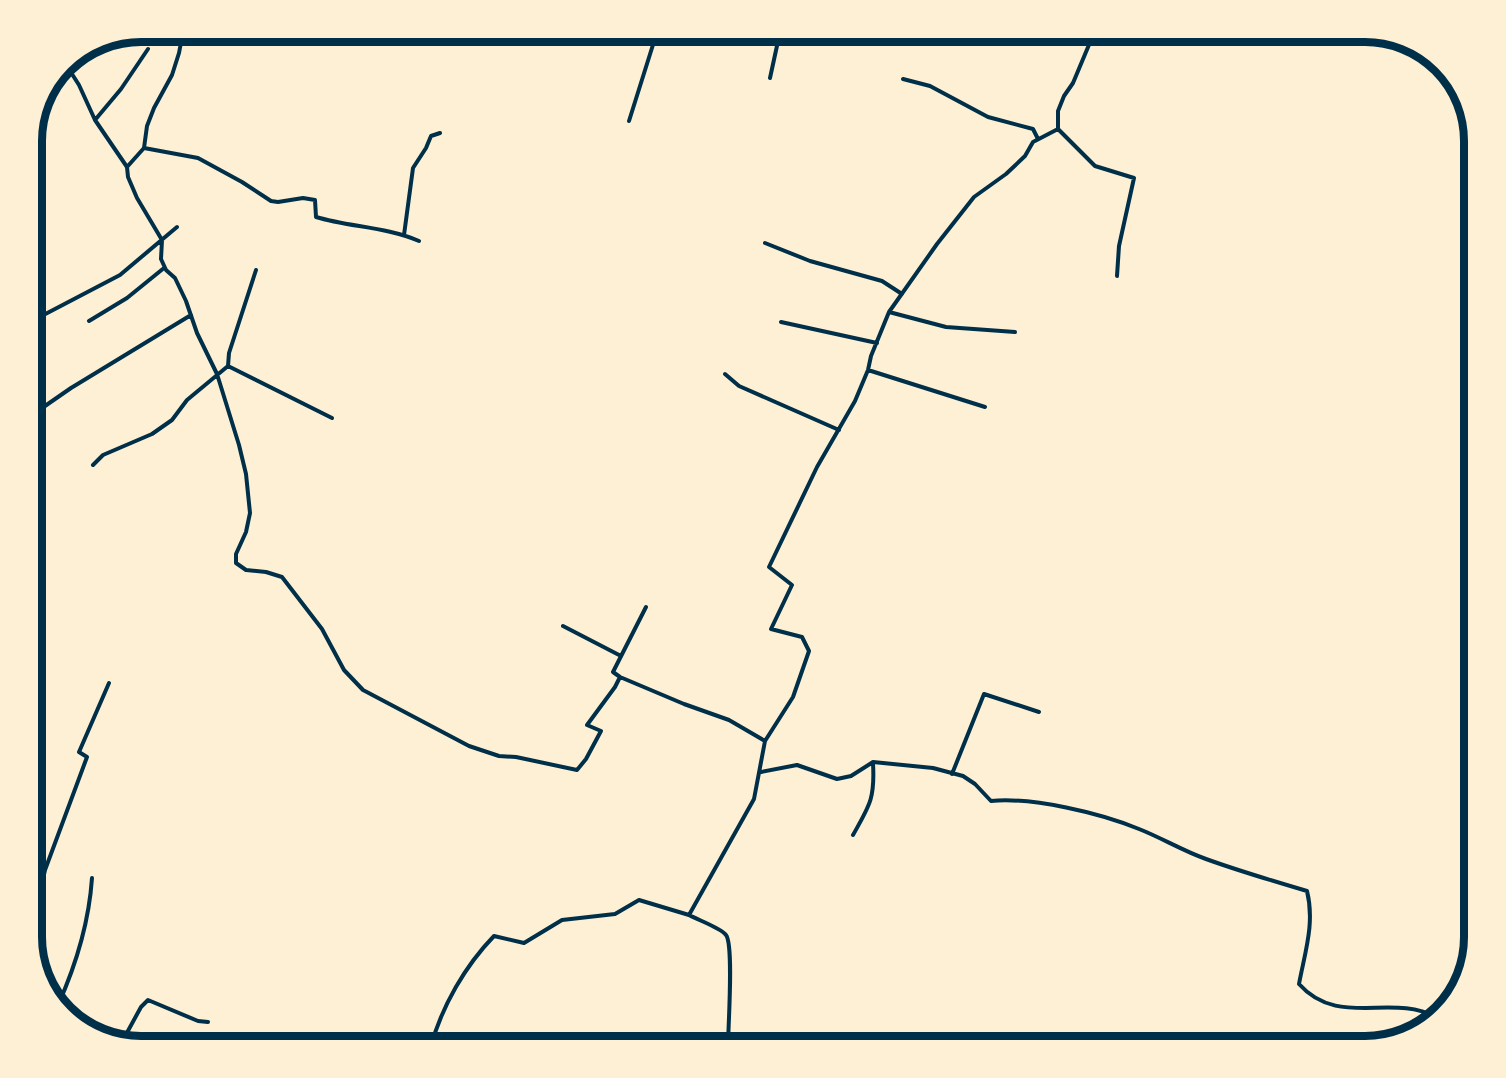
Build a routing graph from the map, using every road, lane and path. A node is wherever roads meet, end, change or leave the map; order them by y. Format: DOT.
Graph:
graph roads {
  1 [pos="181,42"];
  2 [pos="654,42"];
  3 [pos="778,42"];
  4 [pos="1090,42"];
  5 [pos="148,49"];
  6 [pos="71,72"];
  7 [pos="770,78"];
  8 [pos="903,79"];
  9 [pos="95,120"];
  10 [pos="629,121"];
  11 [pos="1058,129"];
  12 [pos="440,133"];
  13 [pos="1038,140"];
  14 [pos="144,148"];
  15 [pos="128,167"];
  16 [pos="177,227"];
  17 [pos="405,235"];
  18 [pos="162,240"];
  19 [pos="419,241"];
  20 [pos="765,243"];
  21 [pos="164,268"];
  22 [pos="256,270"];
  23 [pos="1117,276"];
  24 [pos="902,294"];
  25 [pos="889,312"];
  26 [pos="191,315"];
  27 [pos="42,316"];
  28 [pos="89,321"];
  29 [pos="781,322"];
  30 [pos="1015,332"];
  31 [pos="878,343"];
  32 [pos="228,366"];
  33 [pos="868,370"];
  34 [pos="217,374"];
  35 [pos="725,374"];
  36 [pos="984,407"];
  37 [pos="42,408"];
  38 [pos="332,418"];
  39 [pos="839,430"];
  40 [pos="93,465"];
  41 [pos="646,607"];
  42 [pos="564,626"];
  43 [pos="621,656"];
  44 [pos="620,677"];
  45 [pos="109,683"];
  46 [pos="1039,712"];
  47 [pos="765,741"];
  48 [pos="873,762"];
  49 [pos="760,772"];
  50 [pos="952,774"];
  51 [pos="853,835"];
  52 [pos="92,878"];
  53 [pos="42,883"];
  54 [pos="689,915"];
  55 [pos="62,996"];
  56 [pos="1428,1012"];
  57 [pos="208,1022"];
  58 [pos="126,1034"];
  59 [pos="434,1036"];
  60 [pos="728,1036"];
  1 -- 14 [label="street"];
  2 -- 10 [label="street"];
  3 -- 7 [label="street"];
  4 -- 11 [label="street"];
  5 -- 9 [label="street"];
  6 -- 9 [label="street"];
  8 -- 13 [label="street"];
  9 -- 15 [label="street"];
  11 -- 13 [label="street"];
  11 -- 23 [label="street"];
  12 -- 17 [label="street"];
  13 -- 24 [label="street"];
  14 -- 15 [label="street"];
  14 -- 17 [label="street"];
  15 -- 18 [label="street"];
  16 -- 18 [label="street"];
  17 -- 19 [label="street"];
  18 -- 21 [label="street"];
  18 -- 27 [label="street"];
  20 -- 24 [label="street"];
  21 -- 26 [label="street"];
  21 -- 28 [label="street"];
  22 -- 32 [label="street"];
  24 -- 25 [label="street"];
  25 -- 30 [label="street"];
  25 -- 31 [label="street"];
  26 -- 34 [label="street"];
  26 -- 37 [label="street"];
  29 -- 31 [label="street"];
  31 -- 33 [label="street"];
  32 -- 34 [label="street"];
  32 -- 38 [label="street"];
  33 -- 36 [label="street"];
  33 -- 39 [label="street"];
  34 -- 40 [label="street"];
  34 -- 44 [label="street"];
  35 -- 39 [label="street"];
  39 -- 47 [label="street"];
  41 -- 43 [label="street"];
  42 -- 43 [label="street"];
  43 -- 44 [label="street"];
  44 -- 47 [label="street"];
  45 -- 53 [label="street"];
  46 -- 50 [label="street"];
  47 -- 49 [label="street"];
  48 -- 49 [label="street"];
  48 -- 50 [label="street"];
  48 -- 51 [label="street"];
  49 -- 54 [label="street"];
  50 -- 56 [label="street"];
  52 -- 55 [label="street"];
  54 -- 59 [label="street"];
  54 -- 60 [label="street"];
  57 -- 58 [label="street"];
}
